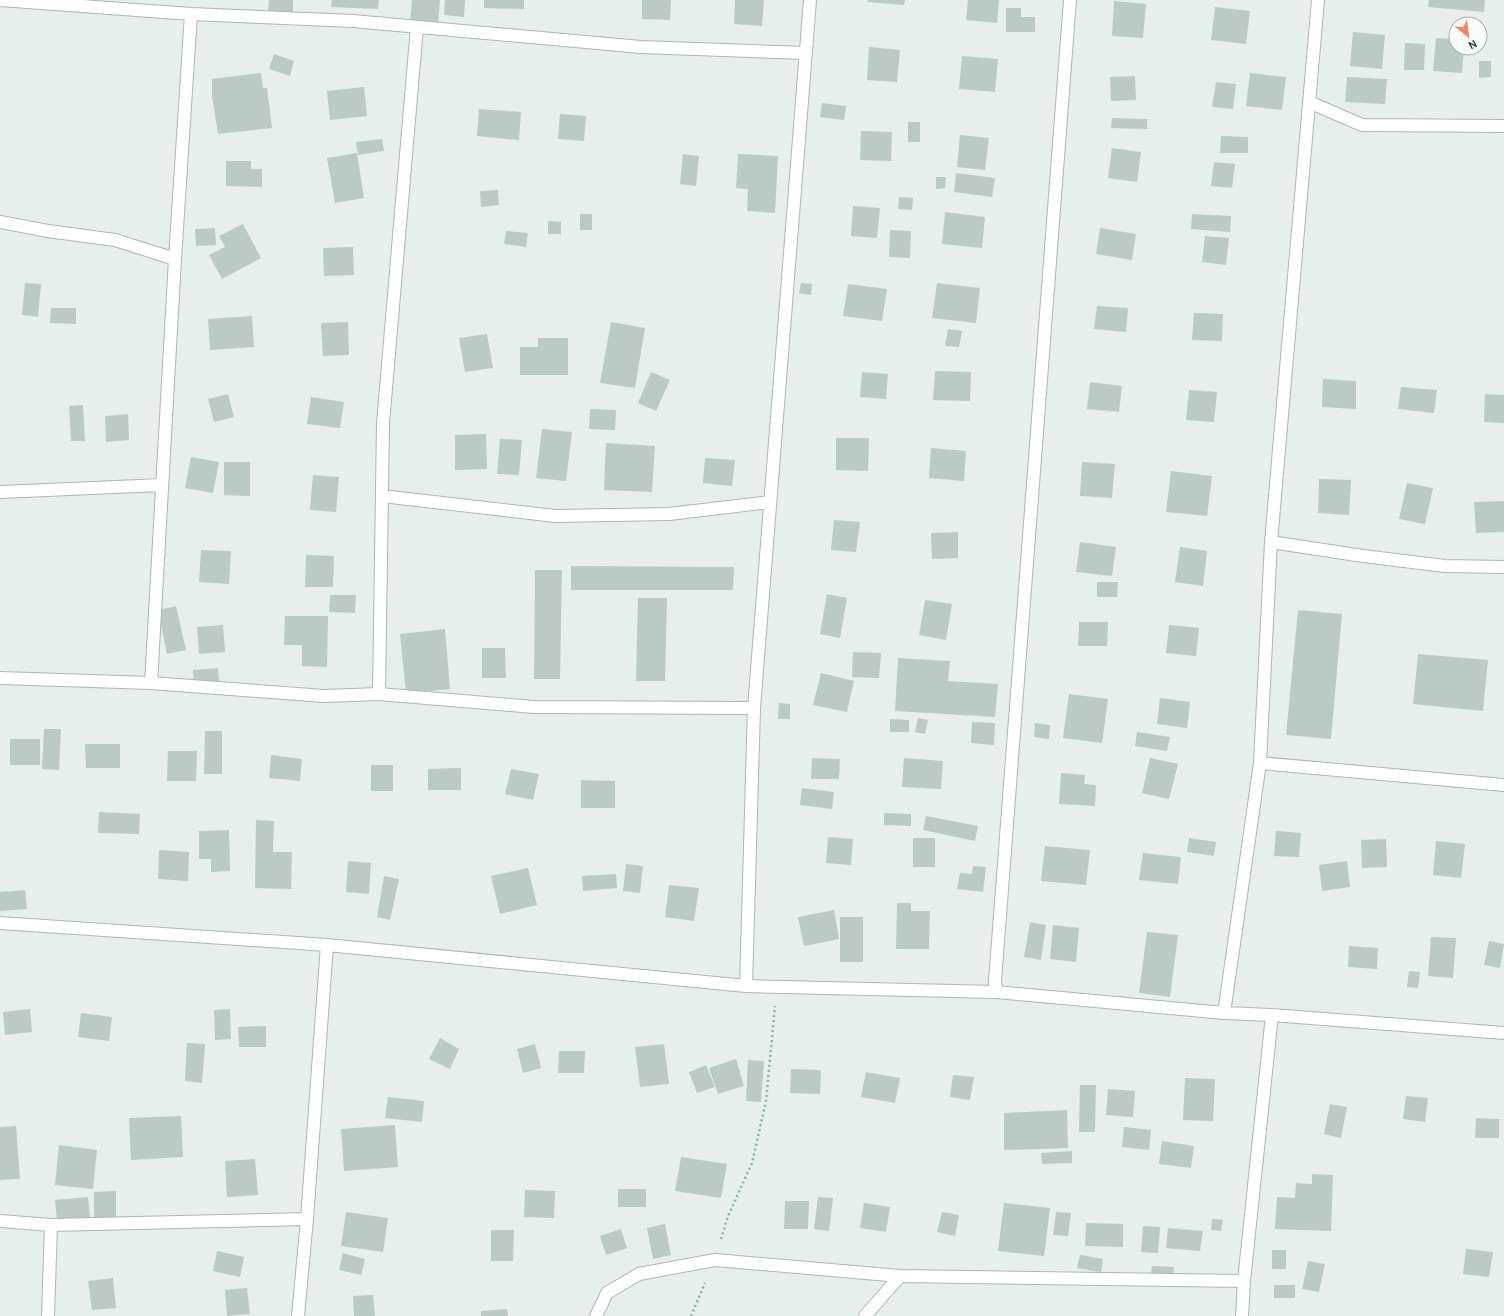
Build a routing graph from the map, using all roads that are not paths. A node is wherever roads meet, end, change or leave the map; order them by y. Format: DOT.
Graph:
graph roads {
  1 [pos="0,0"];
  2 [pos="810,0"];
  3 [pos="1070,0"];
  4 [pos="1318,0"];
  5 [pos="191,14"];
  6 [pos="417,27"];
  7 [pos="805,54"];
  8 [pos="1308,102"];
  9 [pos="1504,126"];
  10 [pos="0,222"];
  11 [pos="175,259"];
  12 [pos="162,485"];
  13 [pos="0,492"];
  14 [pos="382,496"];
  15 [pos="770,502"];
  16 [pos="1271,542"];
  17 [pos="1504,567"];
  18 [pos="0,678"];
  19 [pos="151,683"];
  20 [pos="379,694"];
  21 [pos="754,708"];
  22 [pos="1260,763"];
  23 [pos="1504,785"];
  24 [pos="0,923"];
  25 [pos="326,945"];
  26 [pos="746,986"];
  27 [pos="996,992"];
  28 [pos="1224,1013"];
  29 [pos="1272,1015"];
  30 [pos="1504,1033"];
  31 [pos="307,1219"];
  32 [pos="0,1221"];
  33 [pos="51,1225"];
  34 [pos="900,1276"];
  35 [pos="1244,1281"];
  36 [pos="48,1316"];
  37 [pos="298,1316"];
  38 [pos="596,1316"];
  39 [pos="865,1316"];
  40 [pos="1242,1316"];
  1 -- 5 [label="street"];
  2 -- 7 [label="street"];
  3 -- 27 [label="street"];
  4 -- 8 [label="street"];
  5 -- 6 [label="street"];
  5 -- 11 [label="street"];
  6 -- 7 [label="street"];
  6 -- 14 [label="street"];
  7 -- 15 [label="street"];
  8 -- 9 [label="street"];
  8 -- 16 [label="street"];
  10 -- 11 [label="street"];
  11 -- 12 [label="street"];
  12 -- 13 [label="street"];
  12 -- 19 [label="street"];
  14 -- 15 [label="street"];
  14 -- 20 [label="street"];
  15 -- 21 [label="street"];
  16 -- 17 [label="street"];
  16 -- 22 [label="street"];
  18 -- 19 [label="street"];
  19 -- 20 [label="street"];
  20 -- 21 [label="street"];
  21 -- 26 [label="street"];
  22 -- 23 [label="street"];
  22 -- 28 [label="street"];
  24 -- 25 [label="street"];
  25 -- 26 [label="street"];
  25 -- 31 [label="street"];
  26 -- 27 [label="street"];
  27 -- 28 [label="street"];
  28 -- 29 [label="street"];
  29 -- 30 [label="street"];
  29 -- 35 [label="street"];
  31 -- 33 [label="street"];
  31 -- 37 [label="street"];
  32 -- 33 [label="street"];
  33 -- 36 [label="street"];
  34 -- 35 [label="street"];
  34 -- 38 [label="street"];
  34 -- 39 [label="street"];
  35 -- 40 [label="street"];
}
